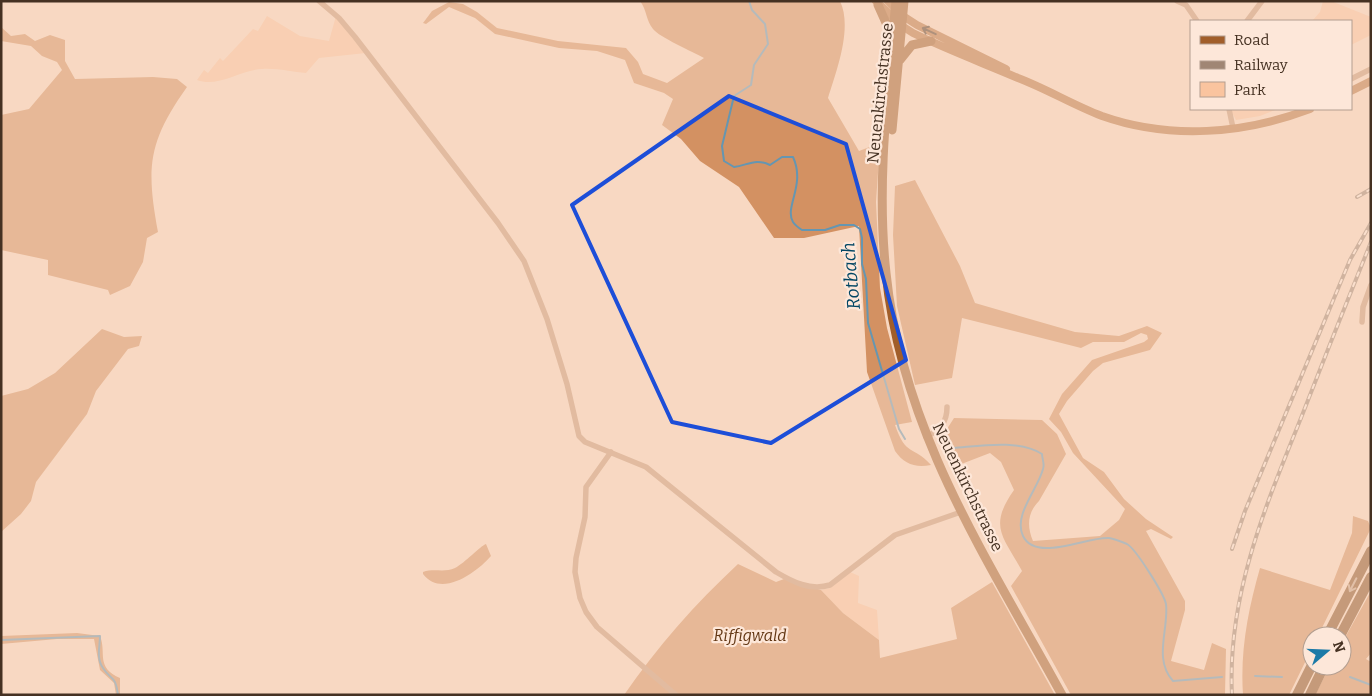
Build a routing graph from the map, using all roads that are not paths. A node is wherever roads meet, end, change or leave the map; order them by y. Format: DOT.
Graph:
graph roads {
  1 [pos="319,1"];
  2 [pos="888,1"];
  3 [pos="904,1"];
  4 [pos="1177,1"];
  5 [pos="1262,1"];
  6 [pos="877,3"];
  7 [pos="898,15"];
  8 [pos="1197,20"];
  9 [pos="1248,20"];
  10 [pos="893,39"];
  11 [pos="931,41"];
  12 [pos="899,62"];
  13 [pos="1371,70"];
  14 [pos="1018,77"];
  15 [pos="1352,79"];
  16 [pos="1371,81"];
  17 [pos="1352,90"];
  18 [pos="1228,110"];
  19 [pos="1293,112"];
  20 [pos="1233,128"];
  21 [pos="884,188"];
  22 [pos="1371,285"];
  23 [pos="1362,322"];
  24 [pos="947,407"];
  25 [pos="926,437"];
  26 [pos="611,452"];
  27 [pos="961,512"];
  28 [pos="1371,551"];
  29 [pos="1371,577"];
  30 [pos="1332,626"];
  31 [pos="1345,626"];
  32 [pos="1306,676"];
  33 [pos="1319,676"];
  34 [pos="676,695"];
  35 [pos="1062,695"];
  36 [pos="1297,695"];
  37 [pos="1310,695"];
  1 -- 26 [label="street"];
  2 -- 7 [label="main road"];
  3 -- 7 [label="main road, Neuenkirchstrasse"];
  4 -- 8 [label="street"];
  5 -- 9 [label="street"];
  6 -- 7 [label="main road"];
  6 -- 10 [label="main road"];
  7 -- 10 [label="main road, Neuenkirchstrasse"];
  7 -- 11 [label="main road"];
  7 -- 12 [label="main road, Neuenkirchstrasse"];
  14 -- 7 [label="main road, one-way"];
  10 -- 21 [label="main road, Neuenkirchstrasse"];
  11 -- 12 [label="main road"];
  11 -- 14 [label="main road"];
  12 -- 21 [label="main road, Neuenkirchstrasse"];
  13 -- 15 [label="street"];
  14 -- 20 [label="main road"];
  16 -- 17 [label="main road"];
  18 -- 20 [label="street"];
  19 -- 20 [label="main road"];
  21 -- 25 [label="main road, Neuenkirchstrasse"];
  22 -- 23 [label="street"];
  24 -- 25 [label="street"];
  25 -- 27 [label="main road, Neuenkirchstrasse"];
  26 -- 27 [label="street"];
  26 -- 34 [label="street"];
  27 -- 35 [label="main road, Neuenkirchstrasse"];
  28 -- 30 [label="highway, one-way"];
  29 -- 31 [label="highway"];
  32 -- 36 [label="highway"];
  33 -- 37 [label="highway"];
}
